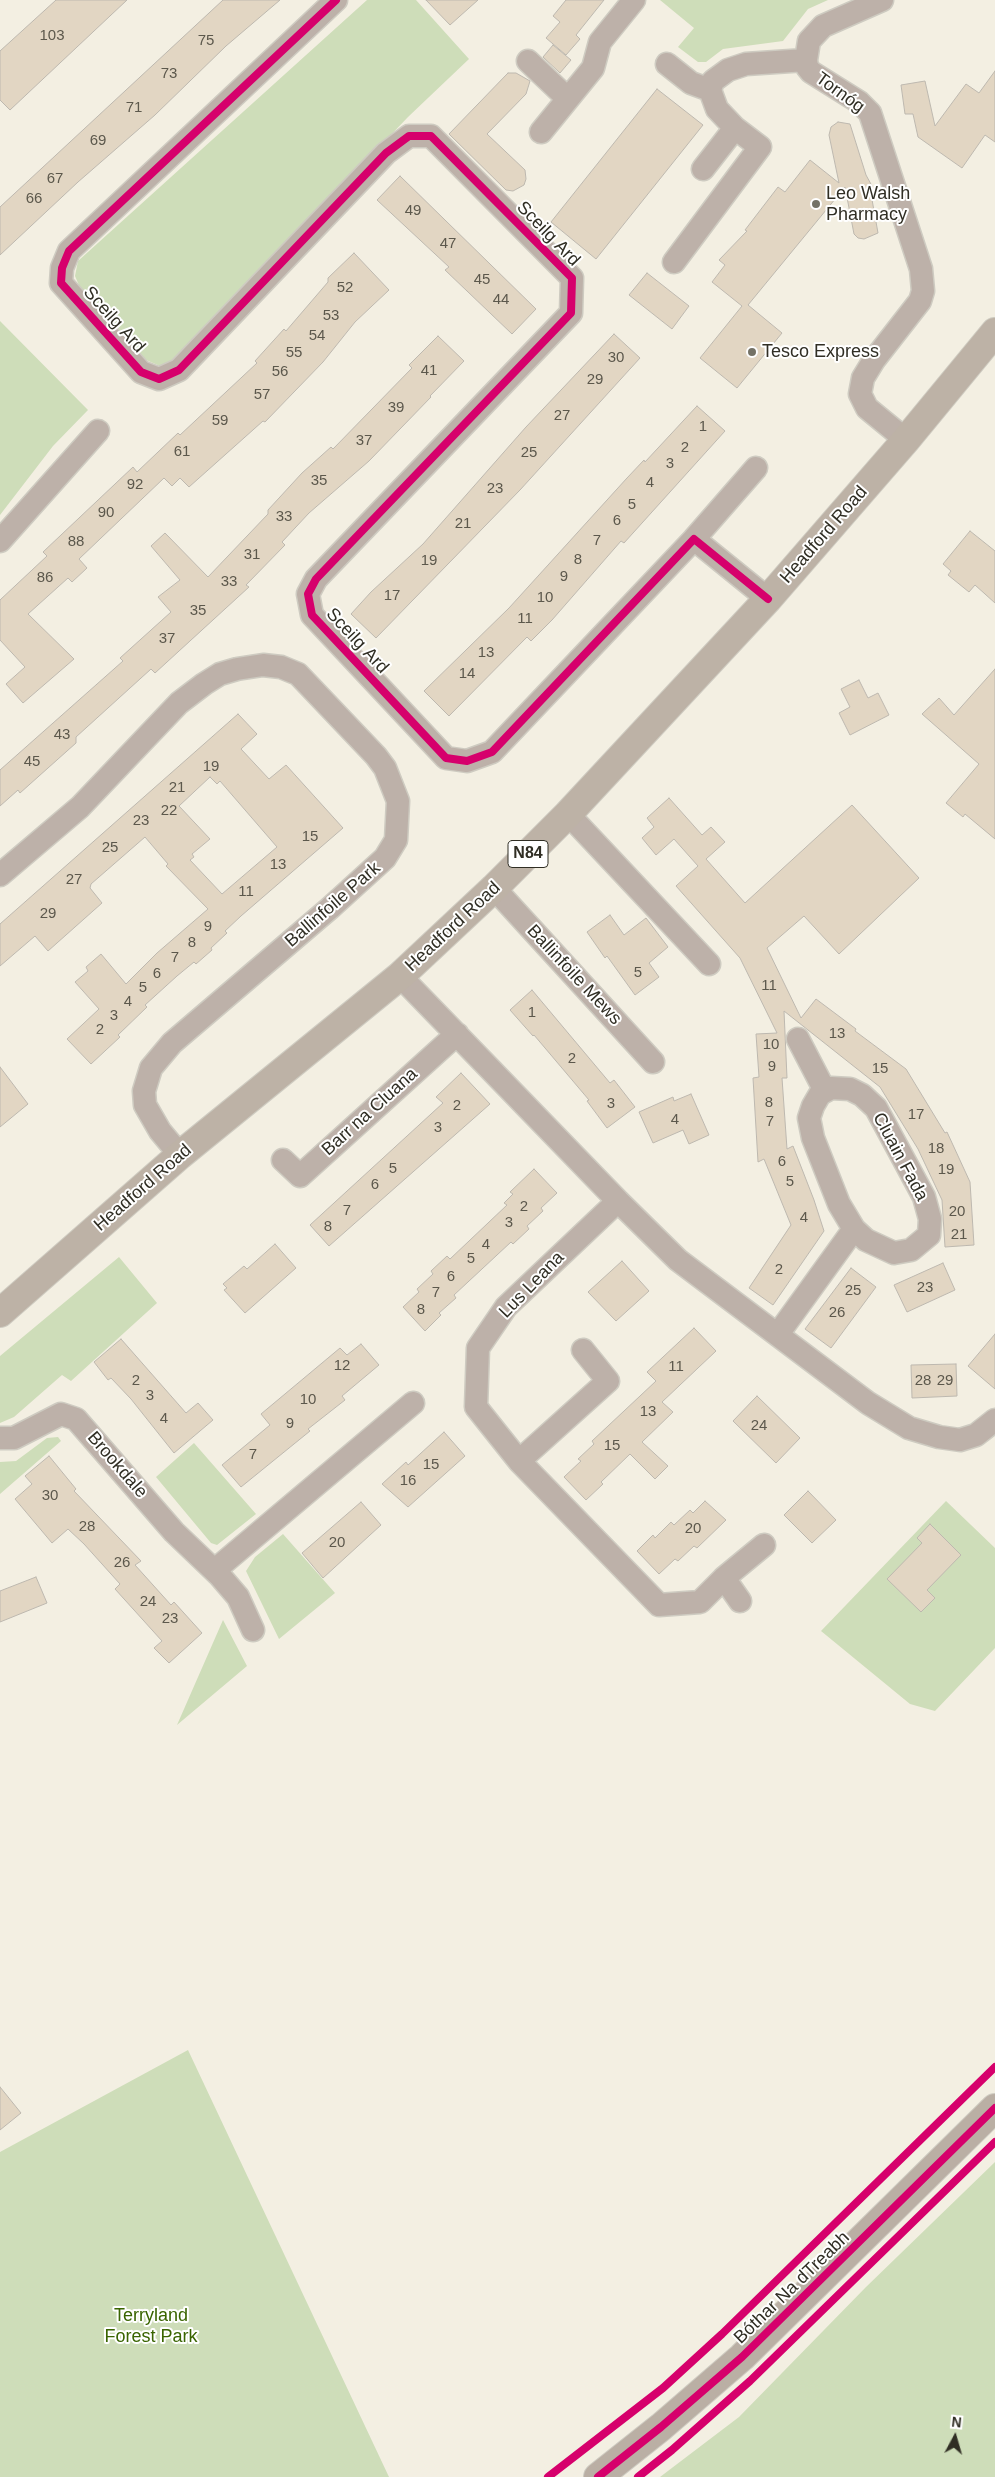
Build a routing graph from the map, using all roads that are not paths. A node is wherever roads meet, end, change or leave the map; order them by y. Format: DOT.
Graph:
graph roads {
  1 [pos="634,0"];
  2 [pos="882,0"];
  3 [pos="323,4"];
  4 [pos="806,60"];
  5 [pos="528,61"];
  6 [pos="667,64"];
  7 [pos="710,90"];
  8 [pos="568,99"];
  9 [pos="735,128"];
  10 [pos="541,132"];
  11 [pos="703,170"];
  12 [pos="674,262"];
  13 [pos="995,332"];
  14 [pos="98,431"];
  15 [pos="906,440"];
  16 [pos="756,468"];
  17 [pos="694,538"];
  18 [pos="0,542"];
  19 [pos="768,599"];
  20 [pos="568,814"];
  21 [pos="0,875"];
  22 [pos="494,888"];
  23 [pos="709,964"];
  24 [pos="400,976"];
  25 [pos="457,1034"];
  26 [pos="798,1039"];
  27 [pos="654,1062"];
  28 [pos="825,1092"];
  29 [pos="180,1155"];
  30 [pos="283,1160"];
  31 [pos="618,1201"];
  32 [pos="854,1229"];
  33 [pos="0,1313"];
  34 [pos="778,1334"];
  35 [pos="583,1350"];
  36 [pos="413,1403"];
  37 [pos="995,1420"];
  38 [pos="0,1438"];
  39 [pos="519,1461"];
  40 [pos="764,1545"];
  41 [pos="215,1570"];
  42 [pos="724,1578"];
  43 [pos="740,1601"];
  44 [pos="254,1630"];
  45 [pos="995,2108"];
  46 [pos="598,2477"];
  1 -- 8 [label="street"];
  2 -- 4 [label="street, Tornóg"];
  3 -- 17 [label="street, Sceilg Ard"];
  4 -- 7 [label="street, Tornóg"];
  4 -- 15 [label="street, Tornóg"];
  5 -- 8 [label="street"];
  6 -- 7 [label="street"];
  7 -- 9 [label="street"];
  8 -- 10 [label="street"];
  9 -- 11 [label="street"];
  9 -- 12 [label="street"];
  13 -- 15 [label="main road, Headford Road / N84"];
  14 -- 18 [label="street"];
  15 -- 19 [label="main road, Headford Road / N84"];
  16 -- 17 [label="street, Sceilg Ard"];
  17 -- 19 [label="street"];
  19 -- 20 [label="main road, Headford Road / N84"];
  20 -- 22 [label="main road, Headford Road / N84"];
  20 -- 23 [label="street"];
  21 -- 29 [label="street, Ballinfoile Park"];
  22 -- 24 [label="main road, Headford Road / N84"];
  22 -- 27 [label="street, Ballinfoile Mews"];
  24 -- 25 [label="street"];
  24 -- 29 [label="main road, Headford Road / N84"];
  25 -- 30 [label="street, Barr na Cluana"];
  25 -- 31 [label="street"];
  26 -- 28 [label="street"];
  28 -- 32 [label="street, Cluain Fada"];
  28 -- 32 [label="street, Cluain Fada"];
  29 -- 33 [label="main road, Headford Road / N84"];
  31 -- 34 [label="street"];
  31 -- 39 [label="street, Lus Leana"];
  32 -- 34 [label="street"];
  34 -- 37 [label="street"];
  35 -- 39 [label="street"];
  36 -- 41 [label="street"];
  38 -- 41 [label="street, Brookdale"];
  39 -- 42 [label="street, Lus Leana"];
  40 -- 42 [label="street, Lus Leana"];
  41 -- 44 [label="street, Brookdale"];
  42 -- 43 [label="street"];
  45 -- 46 [label="highway, Bóthar Na dTreabh"];
}
